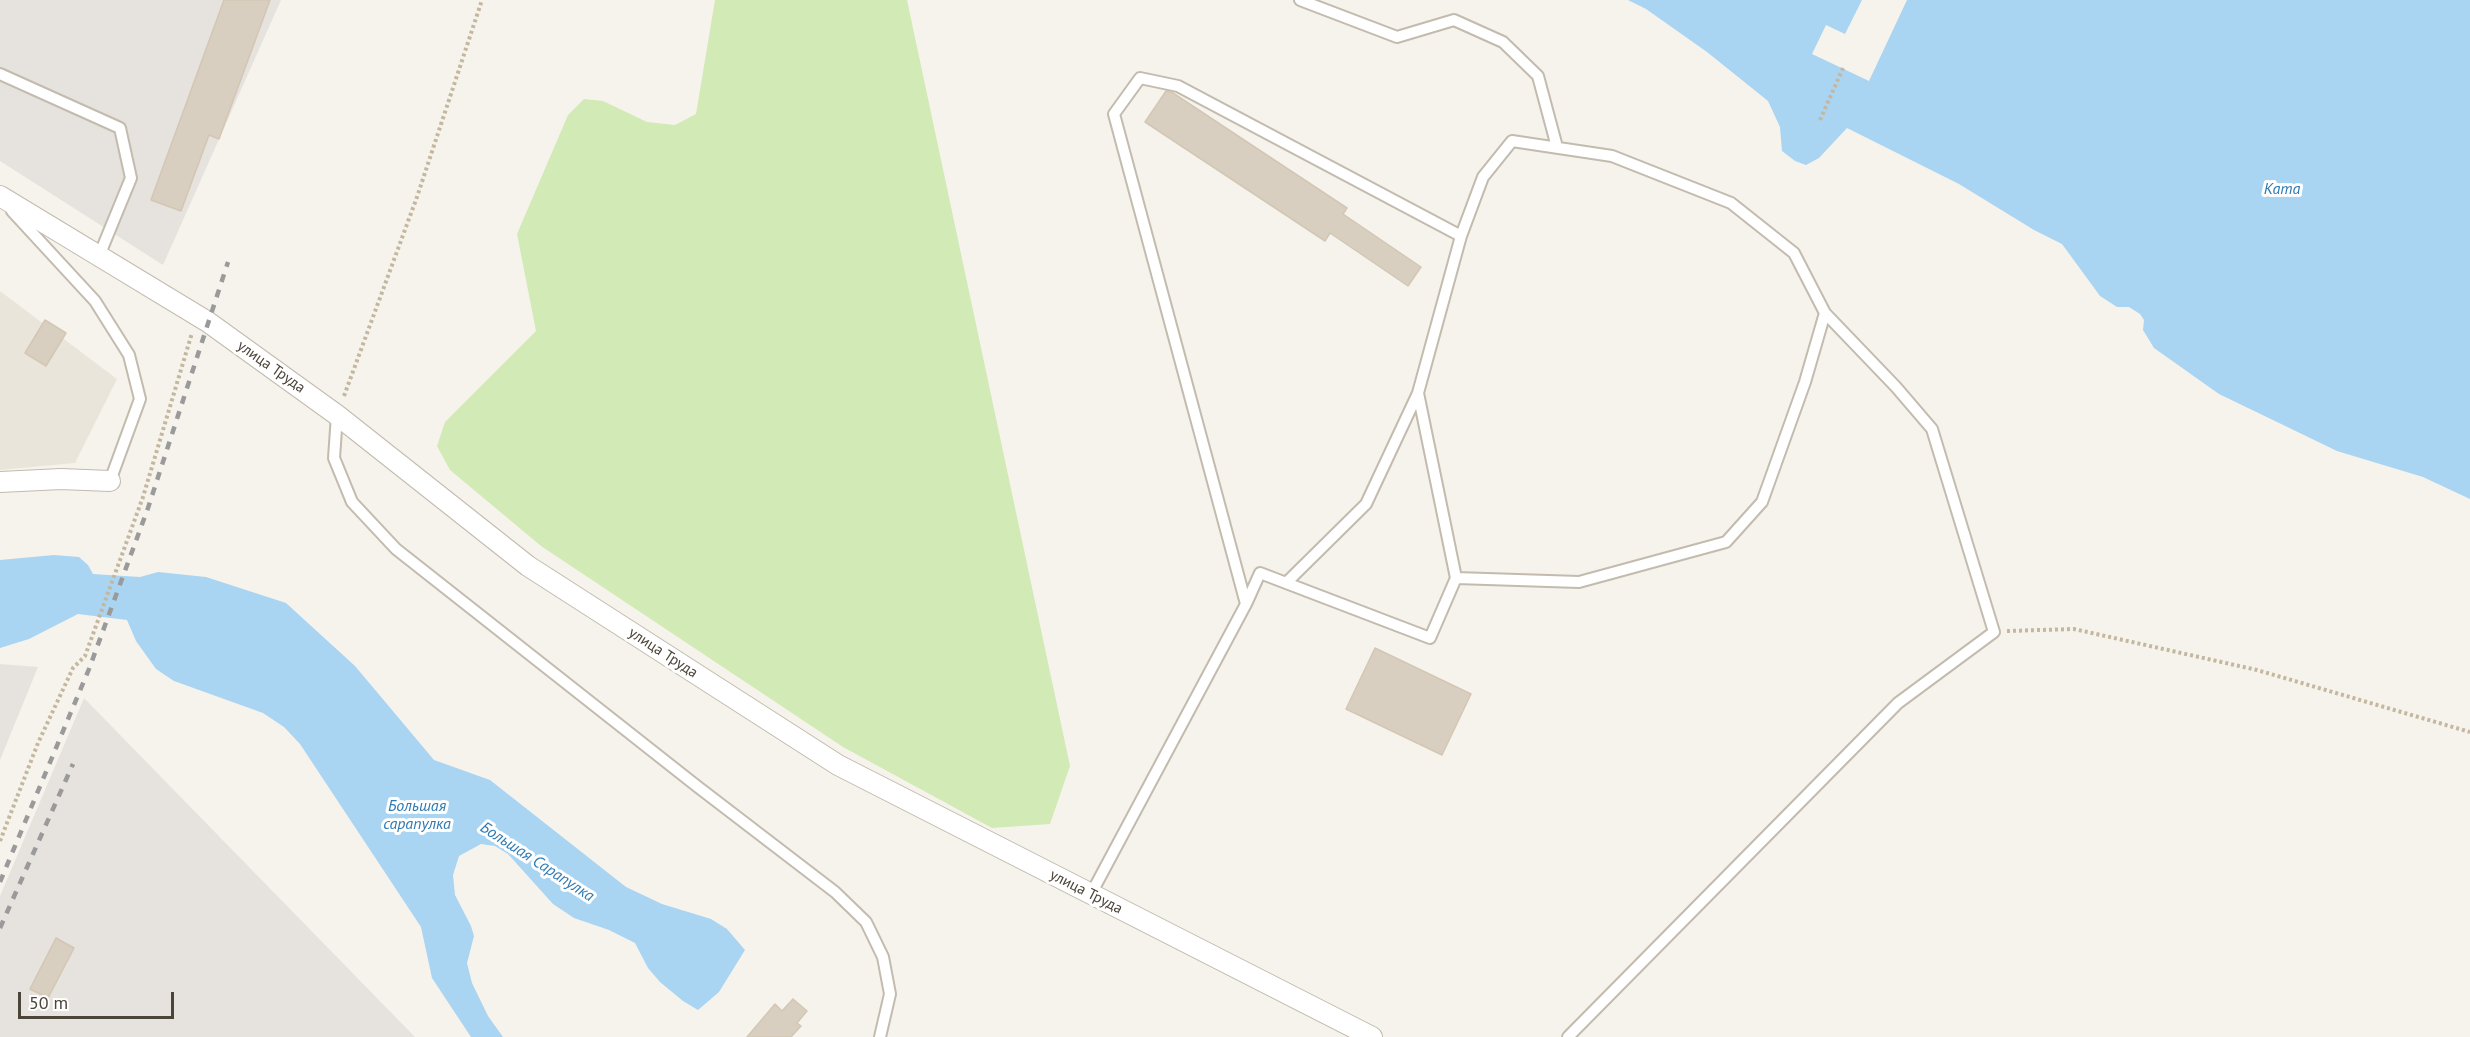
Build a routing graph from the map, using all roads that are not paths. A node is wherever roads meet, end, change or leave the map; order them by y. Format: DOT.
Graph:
graph roads {
  1 [pos="1300,0"];
  2 [pos="0,74"];
  3 [pos="1557,147"];
  4 [pos="0,197"];
  5 [pos="1461,236"];
  6 [pos="99,256"];
  7 [pos="1826,313"];
  8 [pos="1418,393"];
  9 [pos="337,415"];
  10 [pos="110,481"];
  11 [pos="0,482"];
  12 [pos="1456,578"];
  13 [pos="1286,583"];
  14 [pos="1246,604"];
  15 [pos="1091,894"];
  16 [pos="880,1037"];
  17 [pos="1372,1037"];
  18 [pos="1568,1037"];
  1 -- 3 [label="lane"];
  2 -- 6 [label="lane"];
  3 -- 5 [label="lane"];
  3 -- 7 [label="lane"];
  4 -- 6 [label="street, улица Труда"];
  4 -- 10 [label="lane"];
  5 -- 8 [label="lane"];
  5 -- 14 [label="lane"];
  6 -- 9 [label="street, улица Труда"];
  7 -- 12 [label="lane"];
  7 -- 18 [label="lane"];
  8 -- 12 [label="lane"];
  8 -- 13 [label="lane"];
  9 -- 15 [label="street, улица Труда"];
  9 -- 16 [label="lane"];
  10 -- 11 [label="street"];
  12 -- 13 [label="lane"];
  13 -- 14 [label="lane"];
  14 -- 15 [label="lane"];
  15 -- 17 [label="street, улица Труда"];
}
